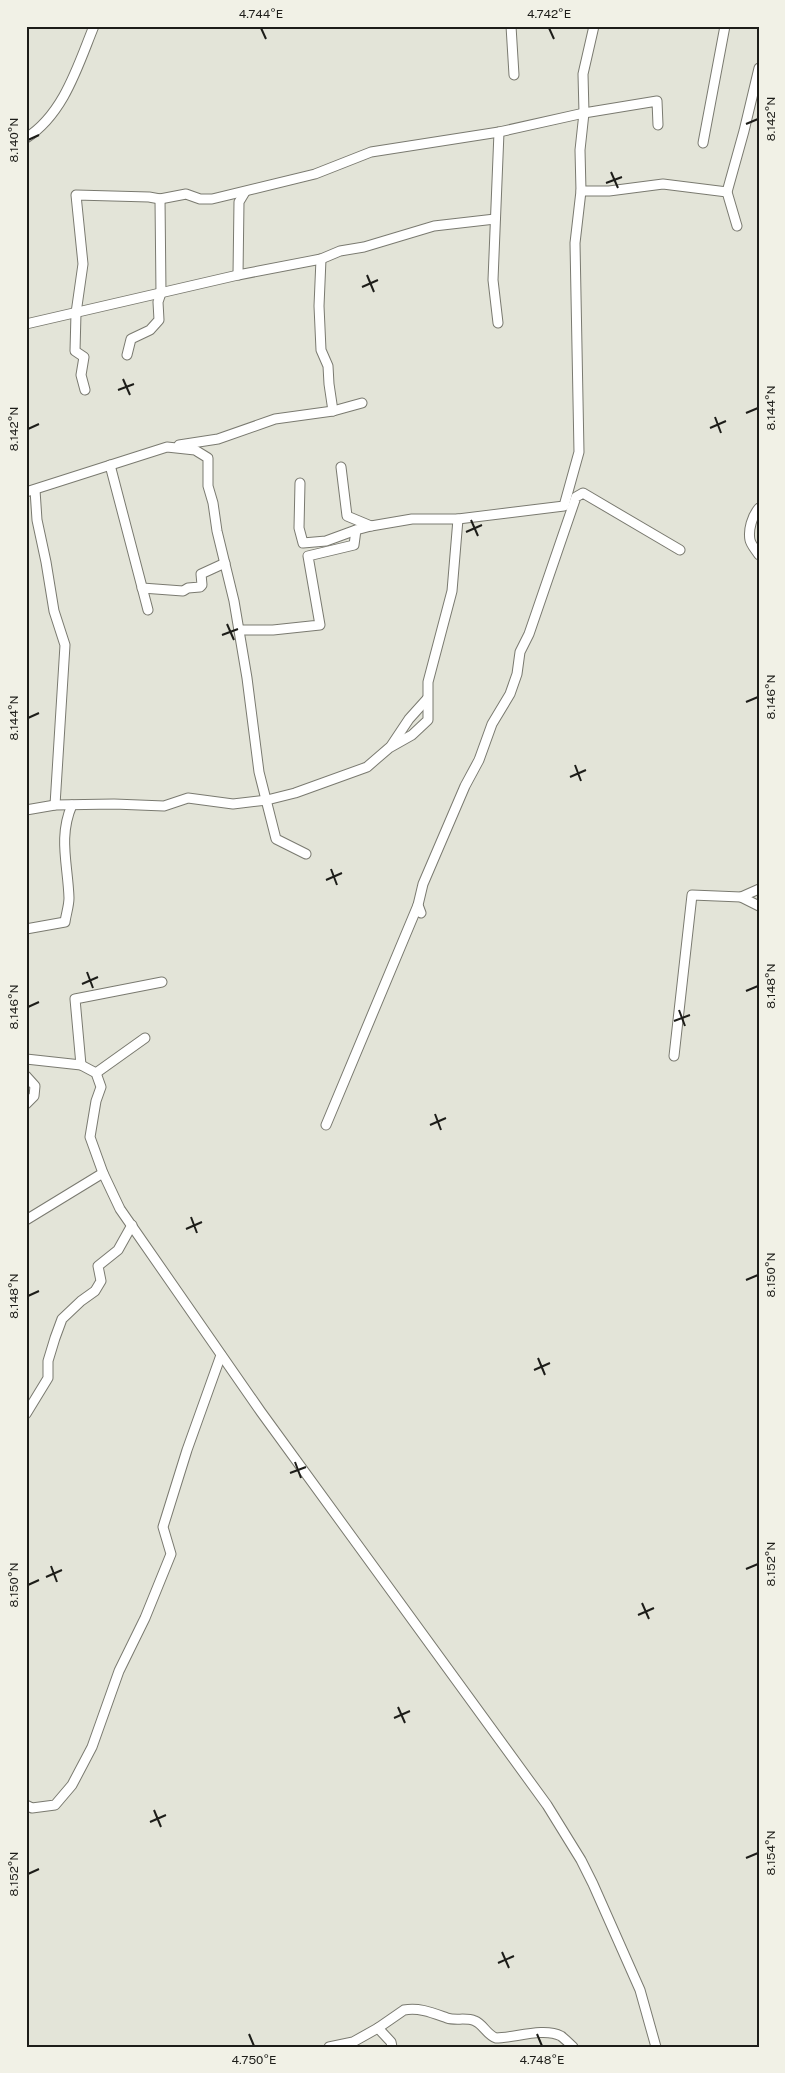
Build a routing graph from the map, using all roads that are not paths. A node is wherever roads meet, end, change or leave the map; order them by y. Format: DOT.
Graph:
graph roads {
  1 [pos="94,26"];
  2 [pos="511,26"];
  3 [pos="594,26"];
  4 [pos="725,26"];
  5 [pos="759,68"];
  6 [pos="514,75"];
  7 [pos="584,114"];
  8 [pos="658,125"];
  9 [pos="499,132"];
  10 [pos="26,138"];
  11 [pos="703,143"];
  12 [pos="581,191"];
  13 [pos="245,192"];
  14 [pos="727,192"];
  15 [pos="160,199"];
  16 [pos="495,219"];
  17 [pos="737,226"];
  18 [pos="321,259"];
  19 [pos="238,275"];
  20 [pos="161,293"];
  21 [pos="76,313"];
  22 [pos="498,323"];
  23 [pos="26,324"];
  24 [pos="127,355"];
  25 [pos="86,390"];
  26 [pos="362,402"];
  27 [pos="333,411"];
  28 [pos="167,447"];
  29 [pos="110,465"];
  30 [pos="341,467"];
  31 [pos="300,483"];
  32 [pos="30,491"];
  33 [pos="759,508"];
  34 [pos="458,519"];
  35 [pos="371,526"];
  36 [pos="356,530"];
  37 [pos="680,550"];
  38 [pos="759,555"];
  39 [pos="225,563"];
  40 [pos="142,588"];
  41 [pos="148,610"];
  42 [pos="239,630"];
  43 [pos="428,699"];
  44 [pos="389,748"];
  45 [pos="267,800"];
  46 [pos="55,804"];
  47 [pos="72,805"];
  48 [pos="26,810"];
  49 [pos="306,854"];
  50 [pos="759,889"];
  51 [pos="741,897"];
  52 [pos="759,906"];
  53 [pos="26,929"];
  54 [pos="162,982"];
  55 [pos="145,1038"];
  56 [pos="674,1056"];
  57 [pos="26,1059"];
  58 [pos="82,1065"];
  59 [pos="96,1073"];
  60 [pos="26,1076"];
  61 [pos="26,1104"];
  62 [pos="326,1125"];
  63 [pos="102,1172"];
  64 [pos="26,1220"];
  65 [pos="132,1225"];
  66 [pos="221,1355"];
  67 [pos="26,1414"];
  68 [pos="26,1805"];
  69 [pos="378,2028"];
  70 [pos="329,2047"];
  71 [pos="392,2047"];
  72 [pos="573,2047"];
  73 [pos="656,2047"];
  1 -- 10 [label="street"];
  2 -- 6 [label="street"];
  3 -- 7 [label="street"];
  4 -- 11 [label="street"];
  5 -- 14 [label="street"];
  7 -- 8 [label="street"];
  7 -- 9 [label="street"];
  7 -- 12 [label="street"];
  9 -- 13 [label="street"];
  9 -- 16 [label="street"];
  12 -- 14 [label="street"];
  12 -- 34 [label="street"];
  13 -- 15 [label="street"];
  13 -- 19 [label="street"];
  14 -- 17 [label="street"];
  15 -- 20 [label="street"];
  15 -- 21 [label="street"];
  16 -- 18 [label="street"];
  16 -- 22 [label="street"];
  18 -- 19 [label="street"];
  18 -- 27 [label="street"];
  19 -- 20 [label="street"];
  20 -- 21 [label="street"];
  20 -- 24 [label="street"];
  21 -- 23 [label="street"];
  21 -- 25 [label="street"];
  26 -- 27 [label="street"];
  27 -- 28 [label="street"];
  28 -- 29 [label="street"];
  28 -- 39 [label="street"];
  29 -- 32 [label="street"];
  29 -- 40 [label="street"];
  30 -- 35 [label="street"];
  31 -- 36 [label="street"];
  32 -- 46 [label="street"];
  33 -- 38 [label="street"];
  34 -- 35 [label="street"];
  34 -- 43 [label="street"];
  35 -- 36 [label="street"];
  36 -- 42 [label="street"];
  37 -- 62 [label="street"];
  39 -- 40 [label="street"];
  39 -- 42 [label="street"];
  40 -- 41 [label="street"];
  42 -- 45 [label="street"];
  43 -- 44 [label="street"];
  43 -- 44 [label="street"];
  44 -- 45 [label="street"];
  45 -- 47 [label="street"];
  45 -- 49 [label="street"];
  46 -- 47 [label="street"];
  46 -- 48 [label="street"];
  47 -- 53 [label="street"];
  50 -- 51 [label="street"];
  51 -- 52 [label="street"];
  51 -- 56 [label="street"];
  54 -- 58 [label="street"];
  55 -- 59 [label="street"];
  57 -- 58 [label="street"];
  58 -- 59 [label="street"];
  59 -- 63 [label="street"];
  60 -- 61 [label="street"];
  63 -- 64 [label="street"];
  63 -- 65 [label="street"];
  65 -- 66 [label="street"];
  65 -- 67 [label="street"];
  66 -- 68 [label="street"];
  66 -- 73 [label="street"];
  69 -- 70 [label="street"];
  69 -- 71 [label="street"];
  69 -- 72 [label="street"];
}
